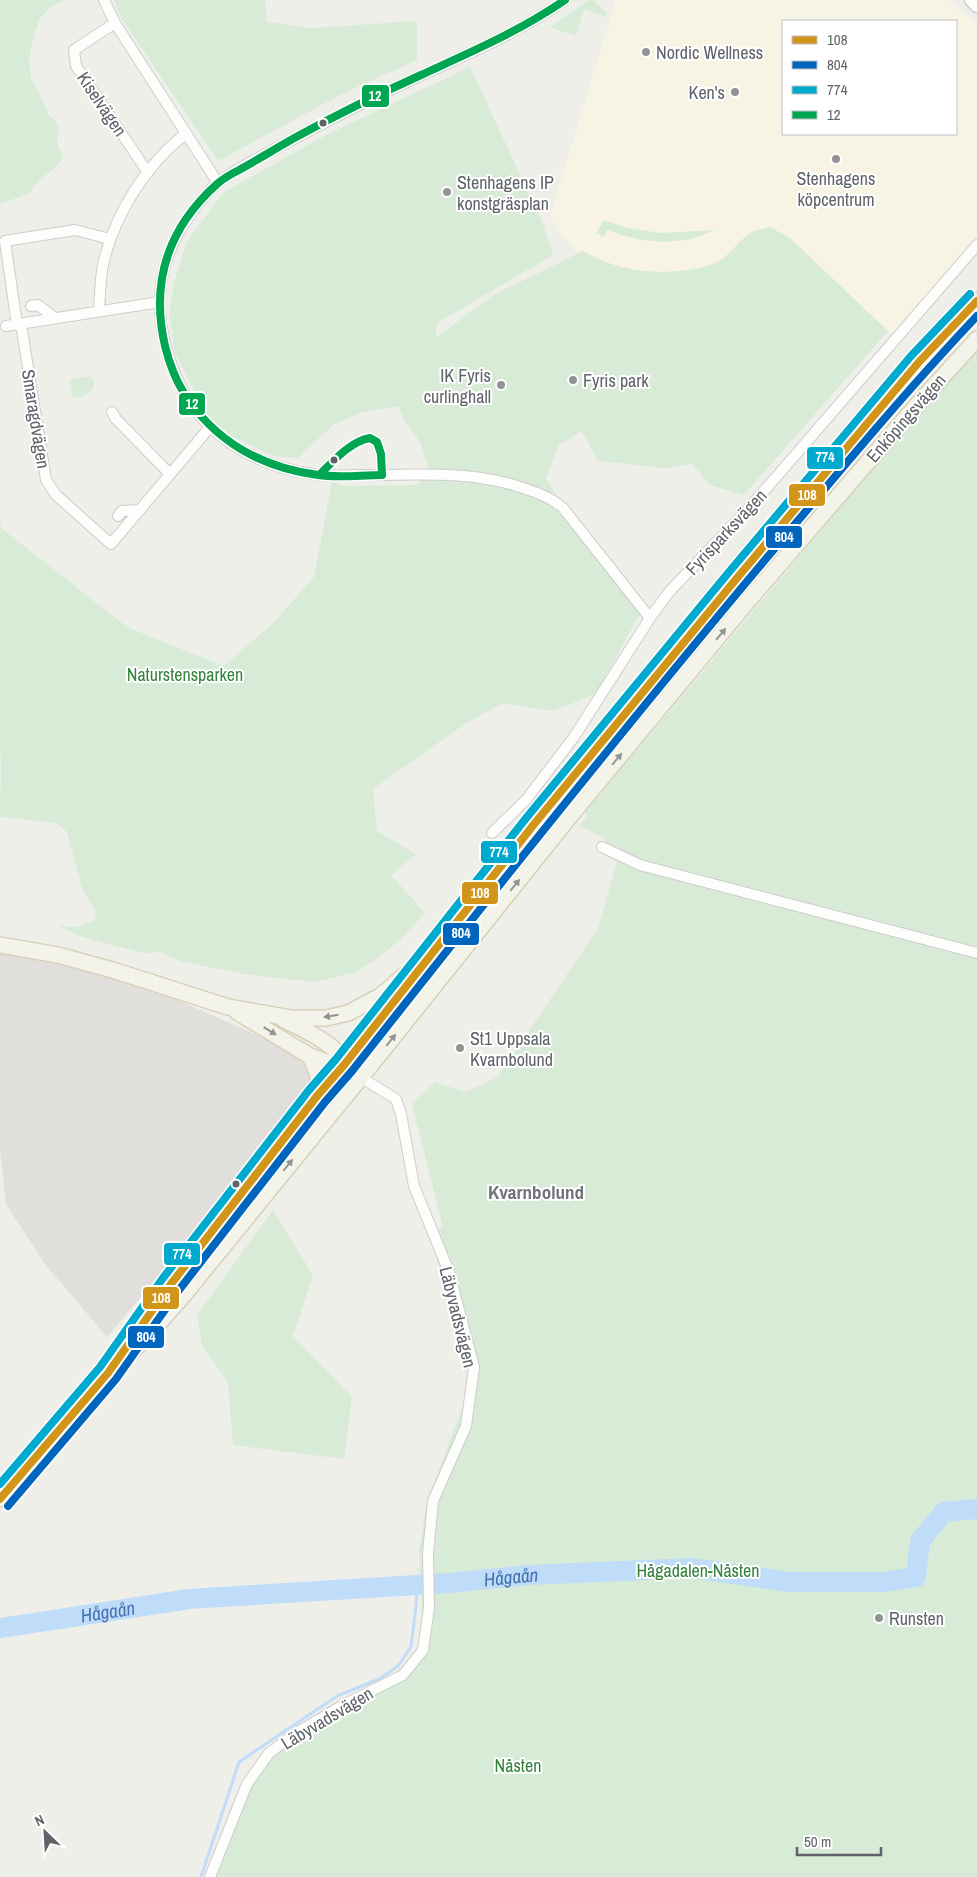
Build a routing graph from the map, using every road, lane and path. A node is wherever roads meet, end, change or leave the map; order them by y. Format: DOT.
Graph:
graph roads {
  1 [pos="104,0"];
  2 [pos="565,0"];
  3 [pos="971,0"];
  4 [pos="977,6"];
  5 [pos="115,23"];
  6 [pos="185,134"];
  7 [pos="147,171"];
  8 [pos="218,183"];
  9 [pos="110,238"];
  10 [pos="977,245"];
  11 [pos="977,301"];
  12 [pos="160,302"];
  13 [pos="31,306"];
  14 [pos="99,311"];
  15 [pos="55,318"];
  16 [pos="19,324"];
  17 [pos="6,326"];
  18 [pos="977,339"];
  19 [pos="112,412"];
  20 [pos="210,427"];
  21 [pos="169,473"];
  22 [pos="140,510"];
  23 [pos="118,516"];
  24 [pos="650,618"];
  25 [pos="492,833"];
  26 [pos="602,847"];
  27 [pos="442,941"];
  28 [pos="0,945"];
  29 [pos="977,953"];
  30 [pos="228,1007"];
  31 [pos="275,1015"];
  32 [pos="310,1056"];
  33 [pos="344,1065"];
  34 [pos="360,1077"];
  35 [pos="317,1096"];
  36 [pos="108,1373"];
  37 [pos="0,1499"];
  38 [pos="210,1877"];
  1 -- 5 [label="street"];
  2 -- 8 [label="street"];
  3 -- 4 [label="street"];
  5 -- 6 [label="street"];
  5 -- 7 [label="street, Kiselvägen"];
  6 -- 7 [label="street"];
  6 -- 8 [label="street"];
  7 -- 9 [label="street"];
  8 -- 12 [label="street"];
  9 -- 14 [label="street"];
  9 -- 16 [label="street"];
  10 -- 24 [label="street, Fyrisparksvägen"];
  11 -- 27 [label="main road, Enköpingsvägen"];
  12 -- 14 [label="street"];
  12 -- 20 [label="street"];
  13 -- 15 [label="street"];
  14 -- 15 [label="street"];
  15 -- 16 [label="street"];
  16 -- 17 [label="street"];
  16 -- 22 [label="street, Smaragdvägen"];
  34 -- 18 [label="main road, Enköpingsvägen, one-way"];
  19 -- 21 [label="street"];
  20 -- 21 [label="street, Smaragdvägen"];
  20 -- 24 [label="street"];
  21 -- 22 [label="street, Smaragdvägen"];
  22 -- 23 [label="street"];
  24 -- 25 [label="street, Fyrisparksvägen"];
  26 -- 29 [label="street"];
  27 -- 31 [label="main road, one-way"];
  27 -- 33 [label="main road, Enköpingsvägen"];
  28 -- 30 [label="main road"];
  30 -- 31 [label="main road"];
  30 -- 32 [label="main road, one-way"];
  31 -- 33 [label="main road"];
  32 -- 33 [label="main road"];
  32 -- 35 [label="main road"];
  33 -- 34 [label="main road"];
  33 -- 35 [label="main road, Enköpingsvägen"];
  36 -- 34 [label="main road, Enköpingsvägen, one-way"];
  34 -- 38 [label="street, Läbyvadsvägen"];
  35 -- 36 [label="main road, Enköpingsvägen"];
  36 -- 37 [label="main road"];
}
